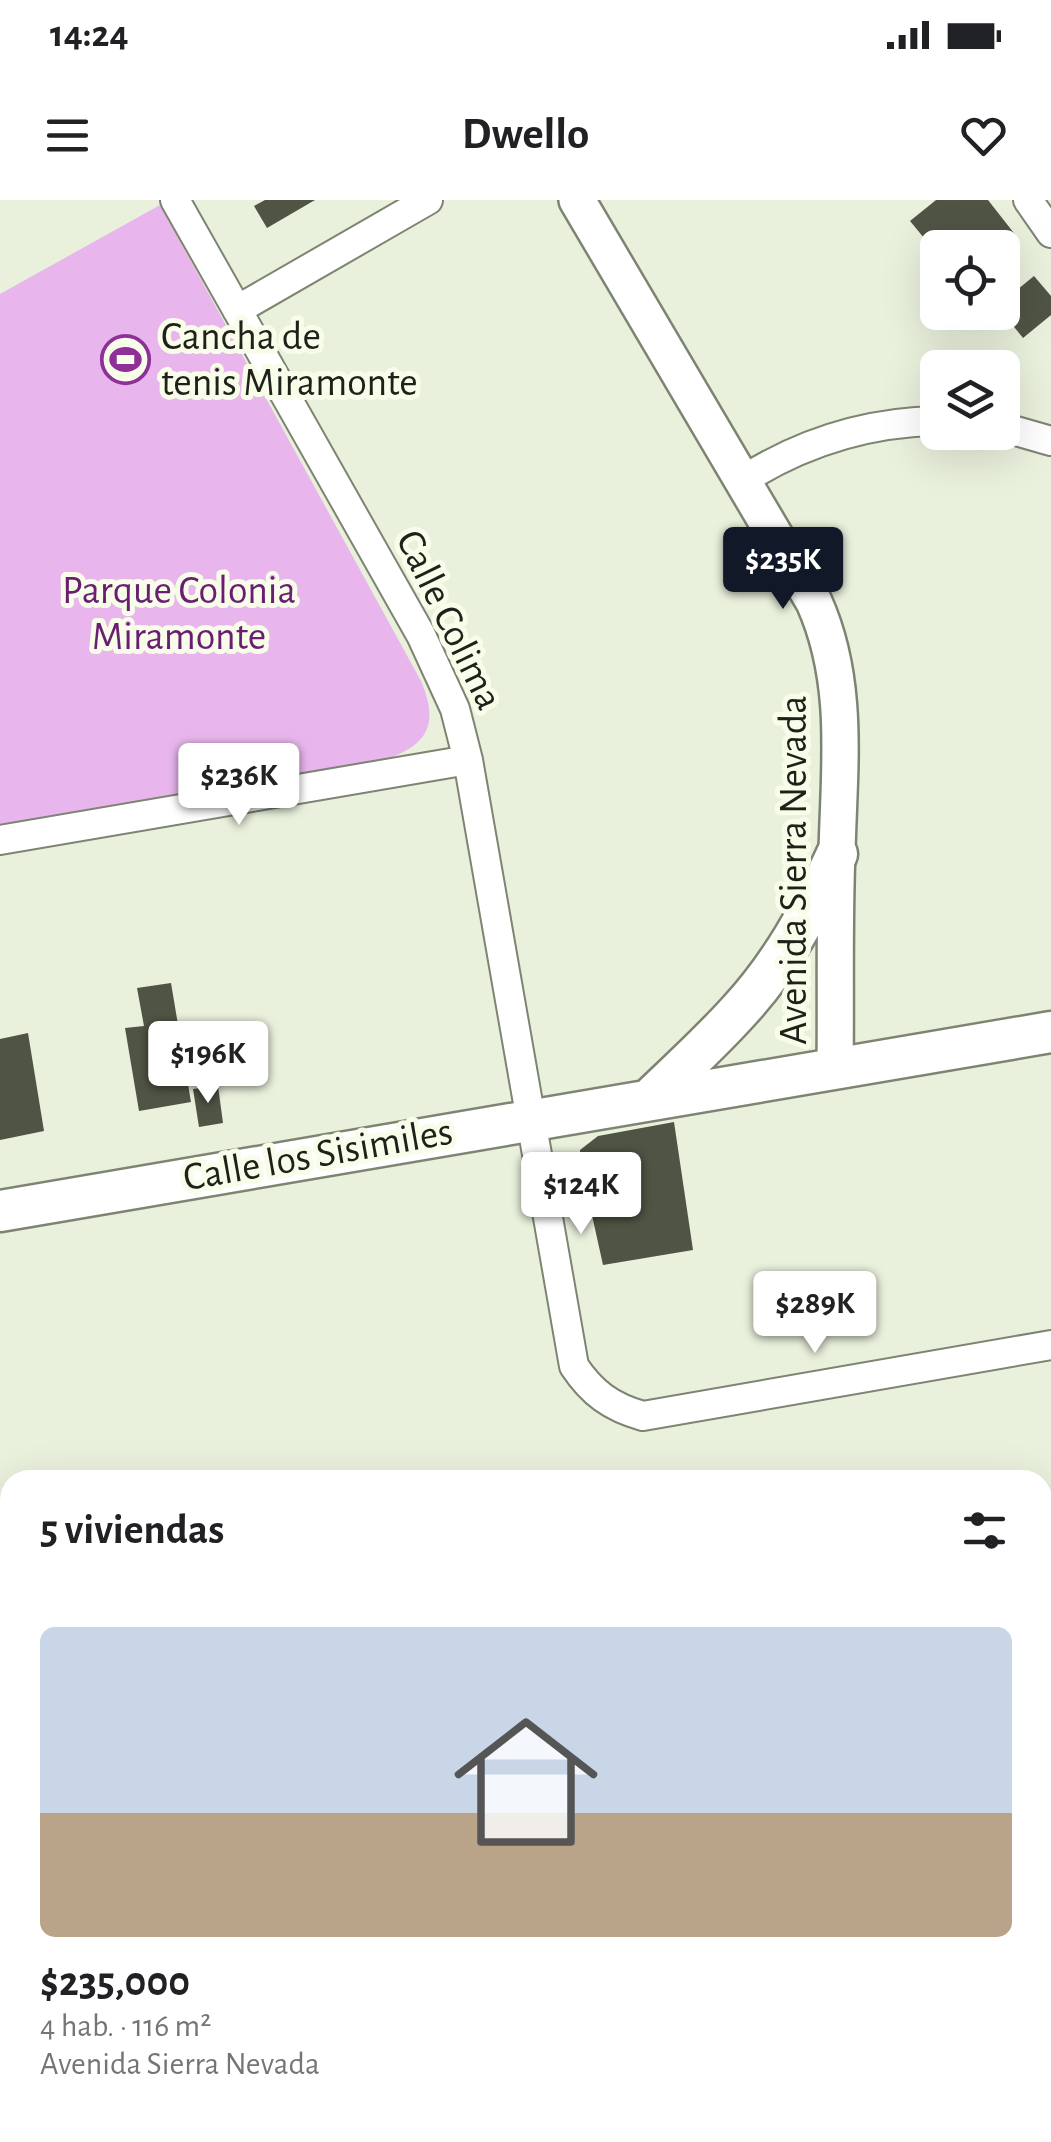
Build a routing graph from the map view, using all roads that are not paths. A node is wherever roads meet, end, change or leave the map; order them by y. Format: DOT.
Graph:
graph roads {
  1 [pos="175,200"];
  2 [pos="428,200"];
  3 [pos="577,200"];
  4 [pos="1028,200"];
  5 [pos="1051,233"];
  6 [pos="237,310"];
  7 [pos="920,421"];
  8 [pos="1020,432"];
  9 [pos="1051,441"];
  10 [pos="743,480"];
  11 [pos="468,760"];
  12 [pos="0,840"];
  13 [pos="836,854"];
  14 [pos="1051,1032"];
  15 [pos="836,1068"];
  16 [pos="649,1100"];
  17 [pos="532,1118"];
  18 [pos="0,1210"];
  19 [pos="1051,1345"];
  1 -- 6 [label="street, Calle Colima"];
  2 -- 6 [label="street"];
  3 -- 10 [label="street, Avenida Sierra Nevada"];
  4 -- 5 [label="street"];
  6 -- 11 [label="street, Calle Colima"];
  7 -- 10 [label="street"];
  8 -- 9 [label="street"];
  10 -- 13 [label="street, Avenida Sierra Nevada"];
  11 -- 12 [label="street"];
  11 -- 17 [label="street, Calle Colima"];
  13 -- 15 [label="street, Avenida Sierra Nevada"];
  13 -- 16 [label="main road"];
  14 -- 15 [label="main road, Calle los Sisimiles"];
  15 -- 16 [label="main road, Calle los Sisimiles"];
  16 -- 17 [label="main road, Calle los Sisimiles"];
  17 -- 18 [label="main road, Calle los Sisimiles"];
  17 -- 19 [label="street, Calle Colima"];
}
